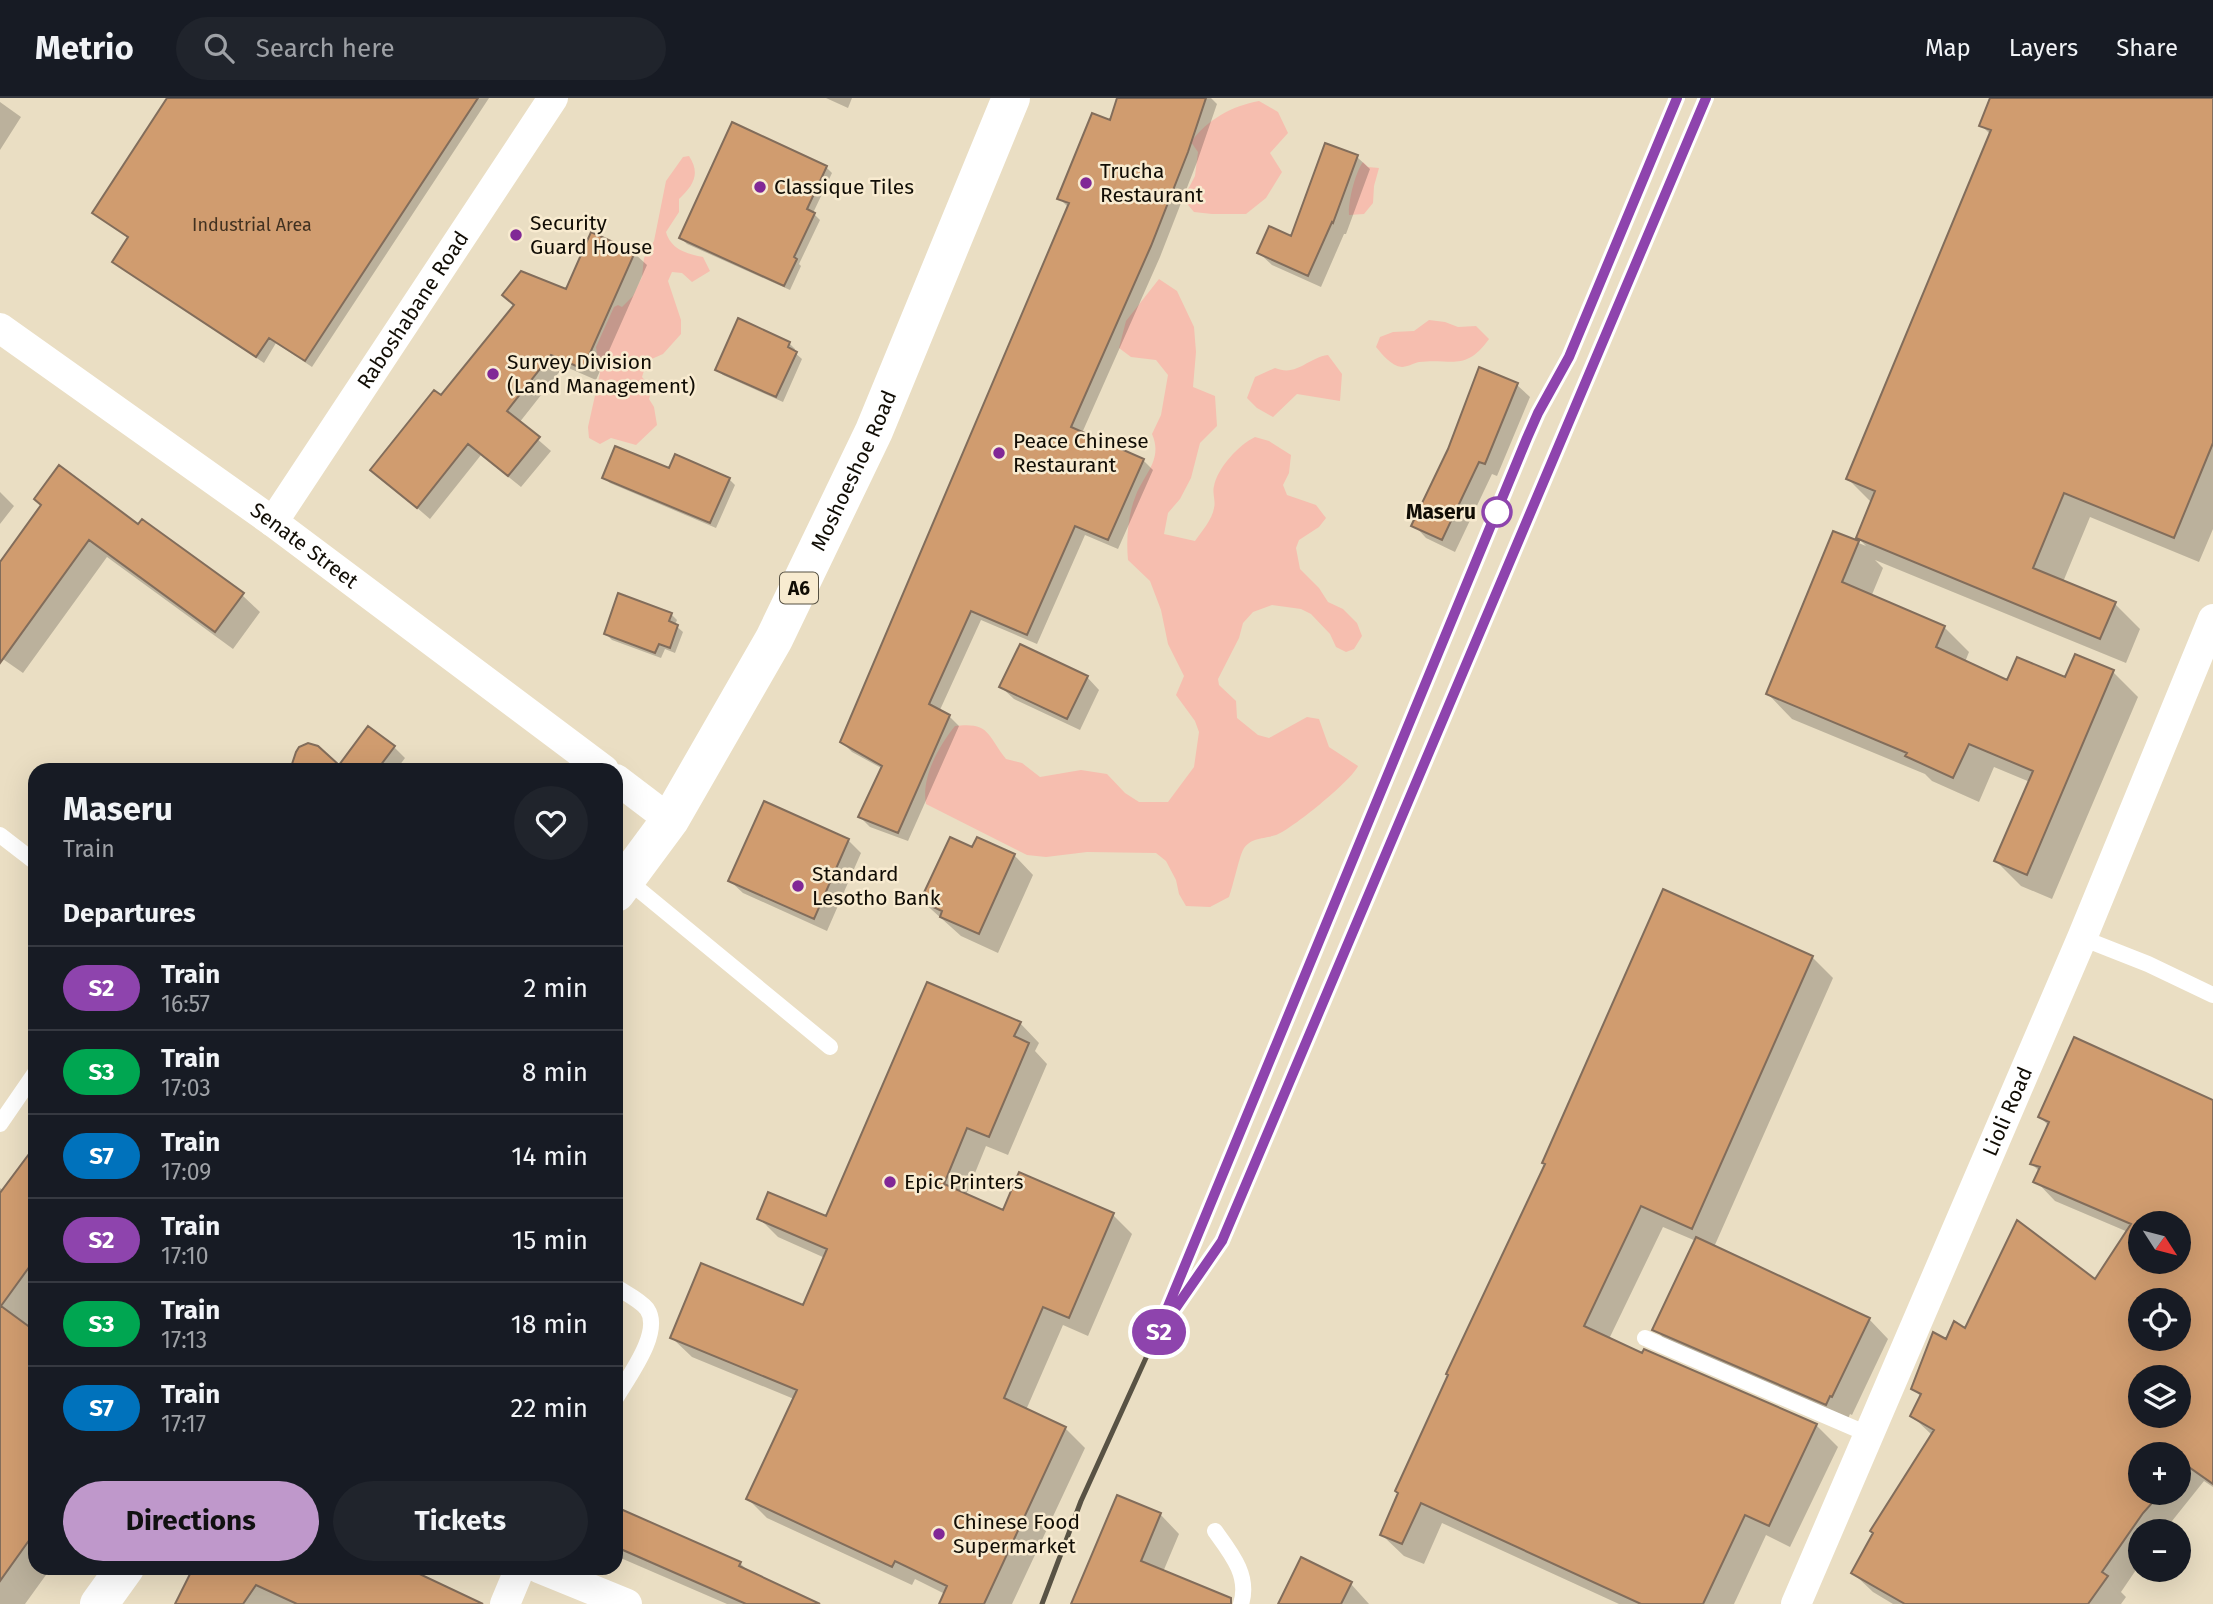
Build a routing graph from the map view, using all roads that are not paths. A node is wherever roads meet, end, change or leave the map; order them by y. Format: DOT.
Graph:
graph roads {
  1 [pos="553,98"];
  2 [pos="1011,98"];
  3 [pos="0,328"];
  4 [pos="273,522"];
  5 [pos="2213,619"];
  6 [pos="595,763"];
  7 [pos="623,784"];
  8 [pos="670,820"];
  9 [pos="0,835"];
  10 [pos="28,857"];
  11 [pos="623,883"];
  12 [pos="623,888"];
  13 [pos="2082,938"];
  14 [pos="2213,995"];
  15 [pos="830,1047"];
  16 [pos="28,1083"];
  17 [pos="0,1124"];
  18 [pos="623,1292"];
  19 [pos="1645,1338"];
  20 [pos="623,1386"];
  21 [pos="1870,1435"];
  22 [pos="1215,1531"];
  23 [pos="120,1575"];
  24 [pos="517,1575"];
  25 [pos="556,1575"];
  26 [pos="99,1604"];
  27 [pos="505,1604"];
  28 [pos="627,1604"];
  29 [pos="1241,1604"];
  30 [pos="1796,1604"];
  1 -- 4 [label="street, Raboshabane Road"];
  2 -- 8 [label="main road, Moshoeshoe Road / A6"];
  3 -- 4 [label="street, Senate Street"];
  4 -- 6 [label="street, Senate Street"];
  5 -- 13 [label="street, Lioli Road"];
  7 -- 8 [label="street"];
  8 -- 11 [label="main road, Moshoeshoe Road / A6"];
  9 -- 10 [label="lane"];
  12 -- 15 [label="lane"];
  13 -- 14 [label="lane"];
  13 -- 21 [label="street, Lioli Road"];
  16 -- 17 [label="lane"];
  18 -- 20 [label="lane"];
  19 -- 21 [label="lane"];
  21 -- 30 [label="street, Lioli Road"];
  22 -- 29 [label="lane"];
  23 -- 26 [label="main road"];
  24 -- 27 [label="street"];
  25 -- 28 [label="street"];
}
